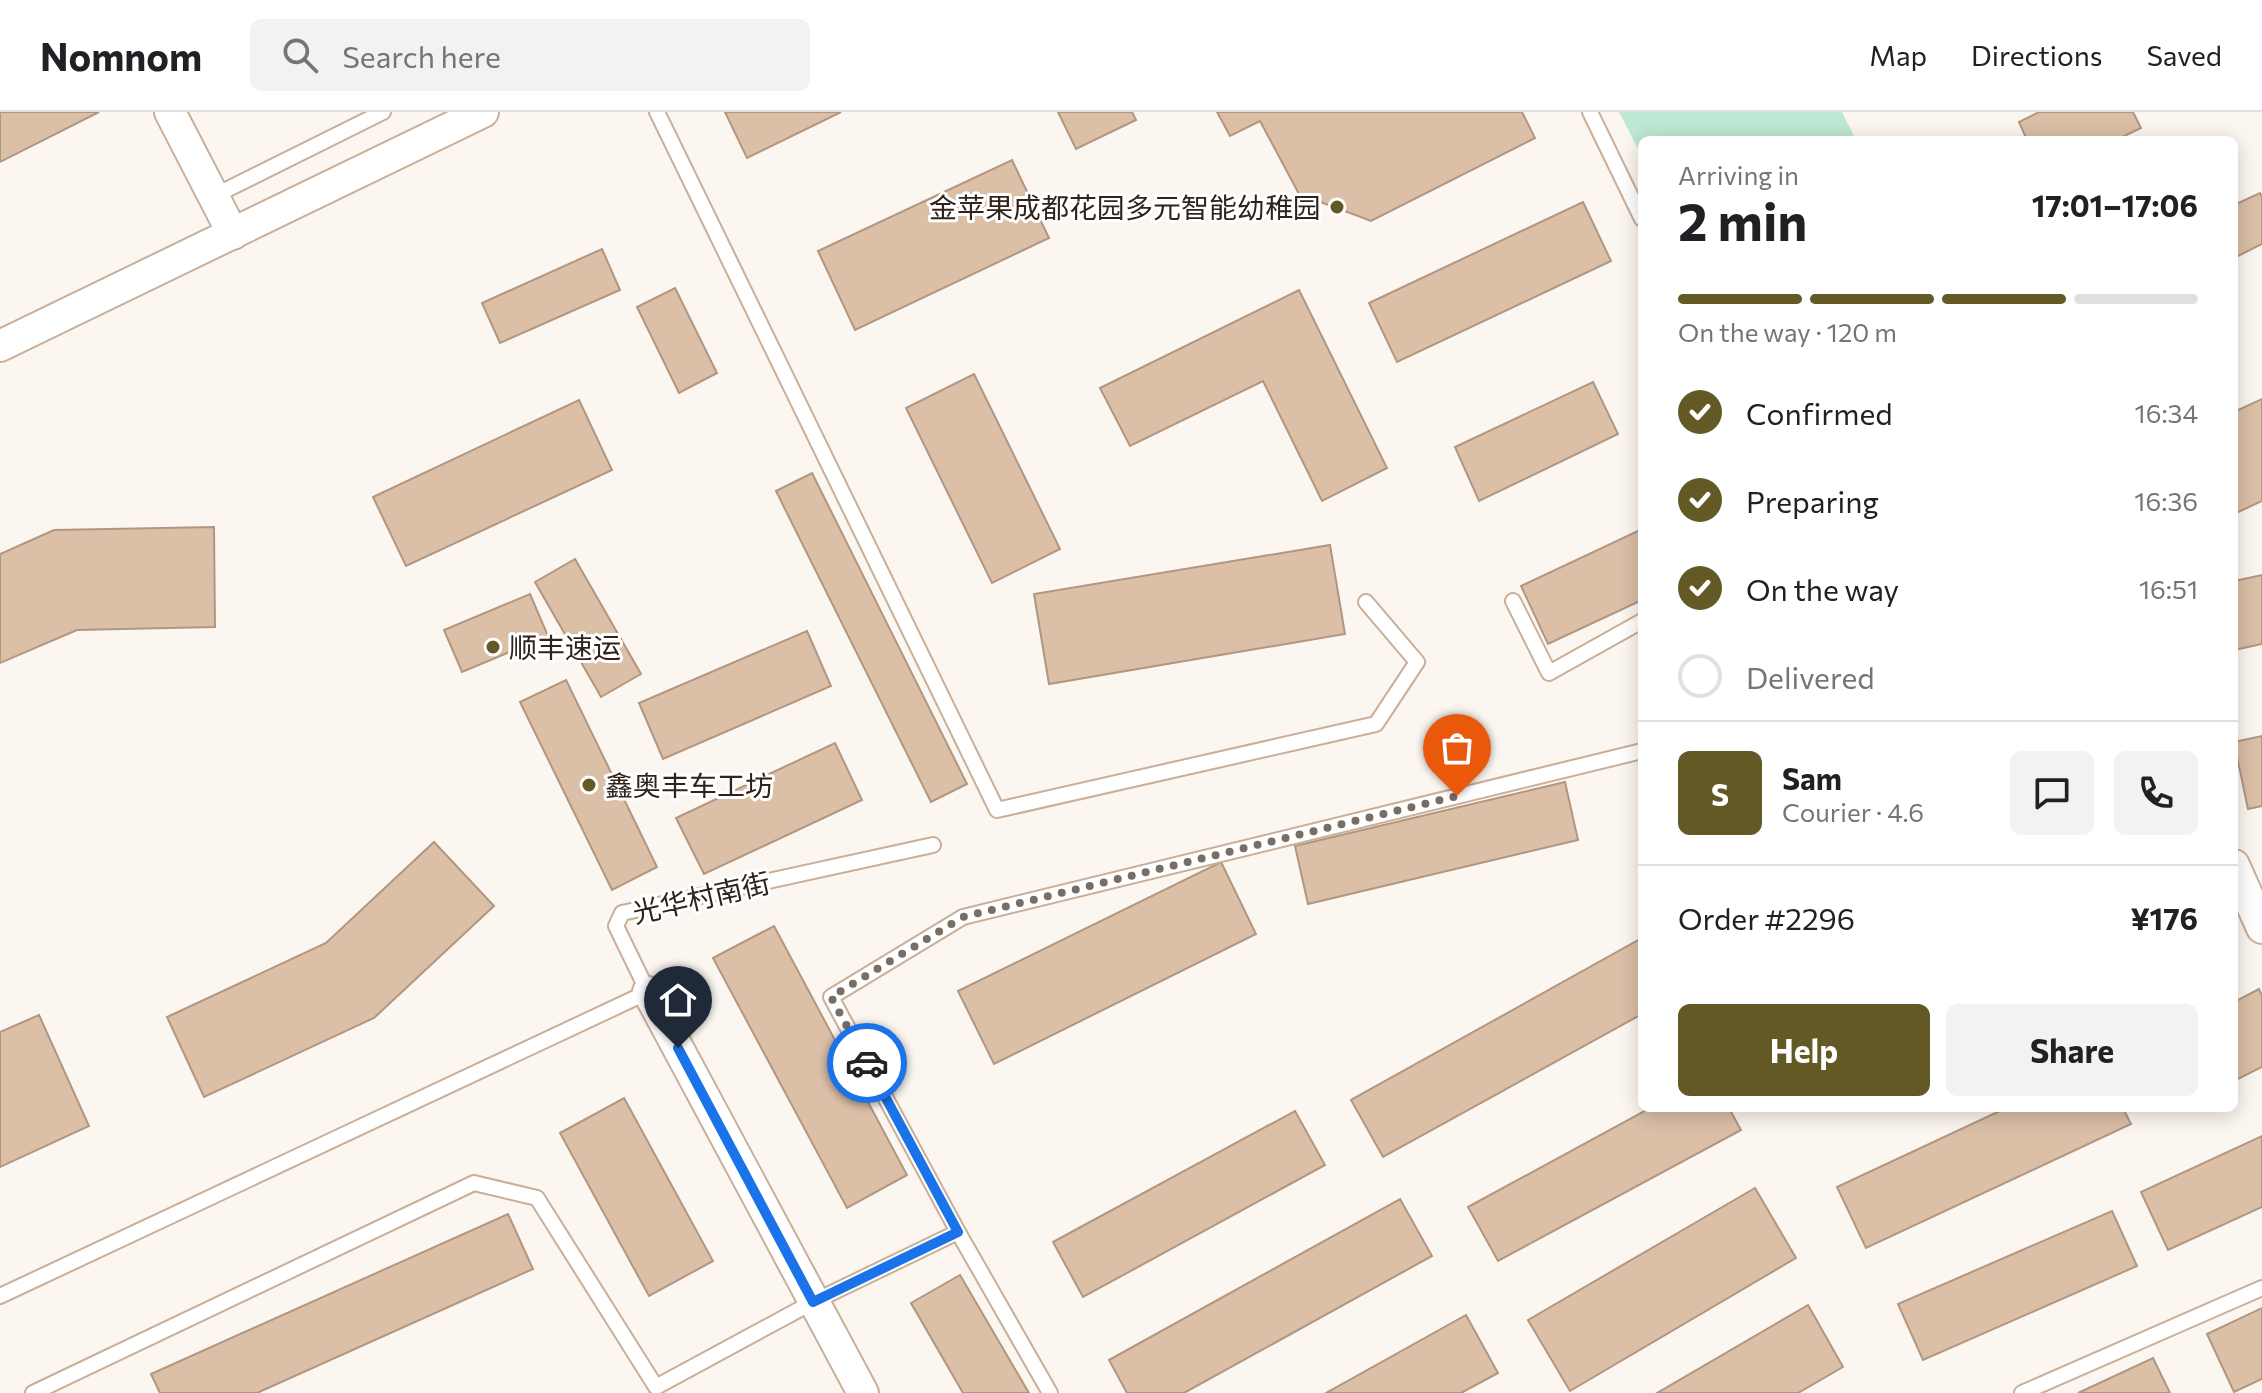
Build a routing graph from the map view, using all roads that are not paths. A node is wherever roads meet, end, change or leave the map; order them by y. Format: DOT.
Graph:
graph roads {
  1 [pos="170,112"];
  2 [pos="383,112"];
  3 [pos="483,112"];
  4 [pos="657,112"];
  5 [pos="1590,112"];
  6 [pos="214,196"];
  7 [pos="1638,211"];
  8 [pos="233,234"];
  9 [pos="0,346"];
  10 [pos="1513,601"];
  11 [pos="1366,602"];
  12 [pos="1638,623"];
  13 [pos="1638,752"];
  14 [pos="933,845"];
  15 [pos="2238,874"];
  16 [pos="2262,928"];
  17 [pos="648,992"];
  18 [pos="958,1232"];
  19 [pos="2262,1288"];
  20 [pos="0,1296"];
  21 [pos="813,1302"];
  22 [pos="657,1390"];
  23 [pos="33,1393"];
  24 [pos="863,1393"];
  25 [pos="1050,1393"];
  26 [pos="2022,1393"];
  1 -- 6 [label="street"];
  2 -- 6 [label="lane"];
  3 -- 8 [label="street"];
  4 -- 11 [label="lane"];
  5 -- 7 [label="lane"];
  6 -- 8 [label="street"];
  8 -- 9 [label="street"];
  10 -- 12 [label="lane"];
  13 -- 18 [label="lane"];
  14 -- 17 [label="lane, 光华村南街"];
  15 -- 16 [label="street"];
  17 -- 20 [label="lane"];
  17 -- 21 [label="street, 光华村南街"];
  18 -- 21 [label="lane"];
  18 -- 25 [label="lane"];
  19 -- 26 [label="lane"];
  21 -- 22 [label="lane"];
  21 -- 24 [label="street, 光华村南街"];
  22 -- 23 [label="lane"];
}
